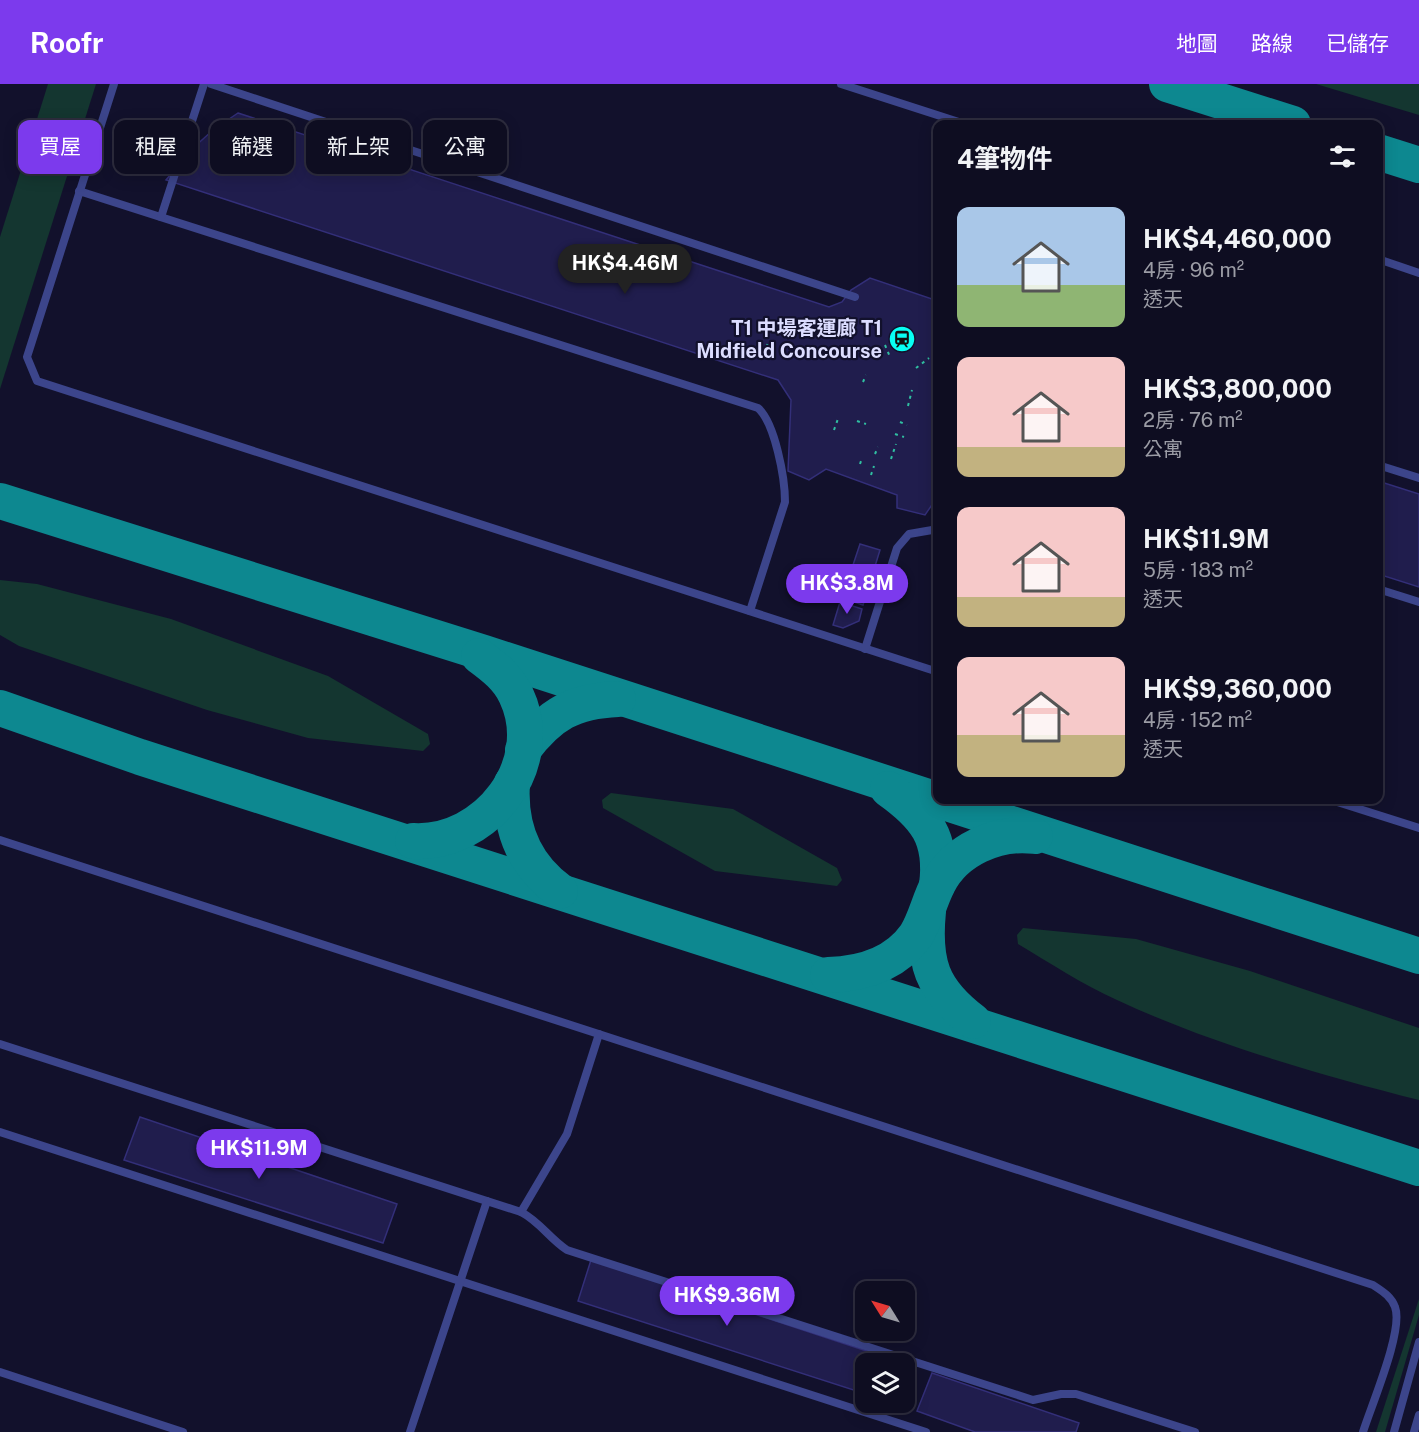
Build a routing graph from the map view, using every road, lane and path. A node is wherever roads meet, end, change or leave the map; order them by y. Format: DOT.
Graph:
graph roads {
  1 [pos="114,84"];
  2 [pos="204,84"];
  3 [pos="211,84"];
  4 [pos="841,84"];
  5 [pos="954,120"];
  6 [pos="79,191"];
  7 [pos="161,217"];
  8 [pos="1383,261"];
  9 [pos="1419,273"];
  10 [pos="855,297"];
  11 [pos="731,322"];
  12 [pos="739,325"];
  13 [pos="768,343"];
  14 [pos="885,345"];
  15 [pos="764,354"];
  16 [pos="890,357"];
  17 [pos="929,358"];
  18 [pos="916,368"];
  19 [pos="866,375"];
  20 [pos="863,382"];
  21 [pos="912,390"];
  22 [pos="908,405"];
  23 [pos="839,416"];
  24 [pos="857,421"];
  25 [pos="900,422"];
  26 [pos="866,424"];
  27 [pos="906,424"];
  28 [pos="834,430"];
  29 [pos="895,434"];
  30 [pos="904,436"];
  31 [pos="896,444"];
  32 [pos="878,447"];
  33 [pos="875,454"];
  34 [pos="862,458"];
  35 [pos="891,459"];
  36 [pos="860,464"];
  37 [pos="874,466"];
  38 [pos="1383,467"];
  39 [pos="870,475"];
  40 [pos="1419,478"];
  41 [pos="933,530"];
  42 [pos="1383,591"];
  43 [pos="1419,602"];
  44 [pos="750,611"];
  45 [pos="865,649"];
  46 [pos="933,670"];
  47 [pos="1344,804"];
  48 [pos="1419,828"];
  49 [pos="0,840"];
  50 [pos="599,1034"];
  51 [pos="0,1044"];
  52 [pos="0,1132"];
  53 [pos="487,1201"];
  54 [pos="521,1212"];
  55 [pos="460,1281"];
  56 [pos="1419,1342"];
  57 [pos="0,1372"];
  58 [pos="1419,1415"];
  59 [pos="183,1432"];
  60 [pos="410,1432"];
  61 [pos="926,1432"];
  62 [pos="1195,1432"];
  63 [pos="1363,1432"];
  64 [pos="1394,1432"];
  65 [pos="1414,1432"];
  1 -- 6 [label="lane"];
  2 -- 7 [label="lane"];
  3 -- 10 [label="lane"];
  4 -- 5 [label="lane"];
  6 -- 7 [label="lane"];
  6 -- 44 [label="lane"];
  7 -- 44 [label="lane"];
  8 -- 9 [label="lane"];
  11 -- 12 [label="path"];
  13 -- 15 [label="path"];
  14 -- 16 [label="path"];
  17 -- 18 [label="path"];
  19 -- 20 [label="path"];
  21 -- 22 [label="path"];
  23 -- 28 [label="path"];
  24 -- 26 [label="path"];
  25 -- 27 [label="path"];
  29 -- 30 [label="path"];
  31 -- 35 [label="path"];
  32 -- 33 [label="path"];
  34 -- 36 [label="path"];
  37 -- 39 [label="path"];
  38 -- 40 [label="lane"];
  41 -- 45 [label="lane"];
  42 -- 43 [label="lane"];
  44 -- 45 [label="lane"];
  45 -- 46 [label="lane"];
  47 -- 48 [label="lane"];
  49 -- 50 [label="lane"];
  50 -- 54 [label="lane"];
  50 -- 63 [label="lane"];
  51 -- 53 [label="lane"];
  52 -- 55 [label="lane"];
  53 -- 54 [label="lane"];
  53 -- 55 [label="lane"];
  54 -- 62 [label="lane"];
  55 -- 60 [label="lane"];
  55 -- 61 [label="lane"];
  56 -- 64 [label="lane"];
  57 -- 59 [label="lane"];
  58 -- 65 [label="lane"];
}
